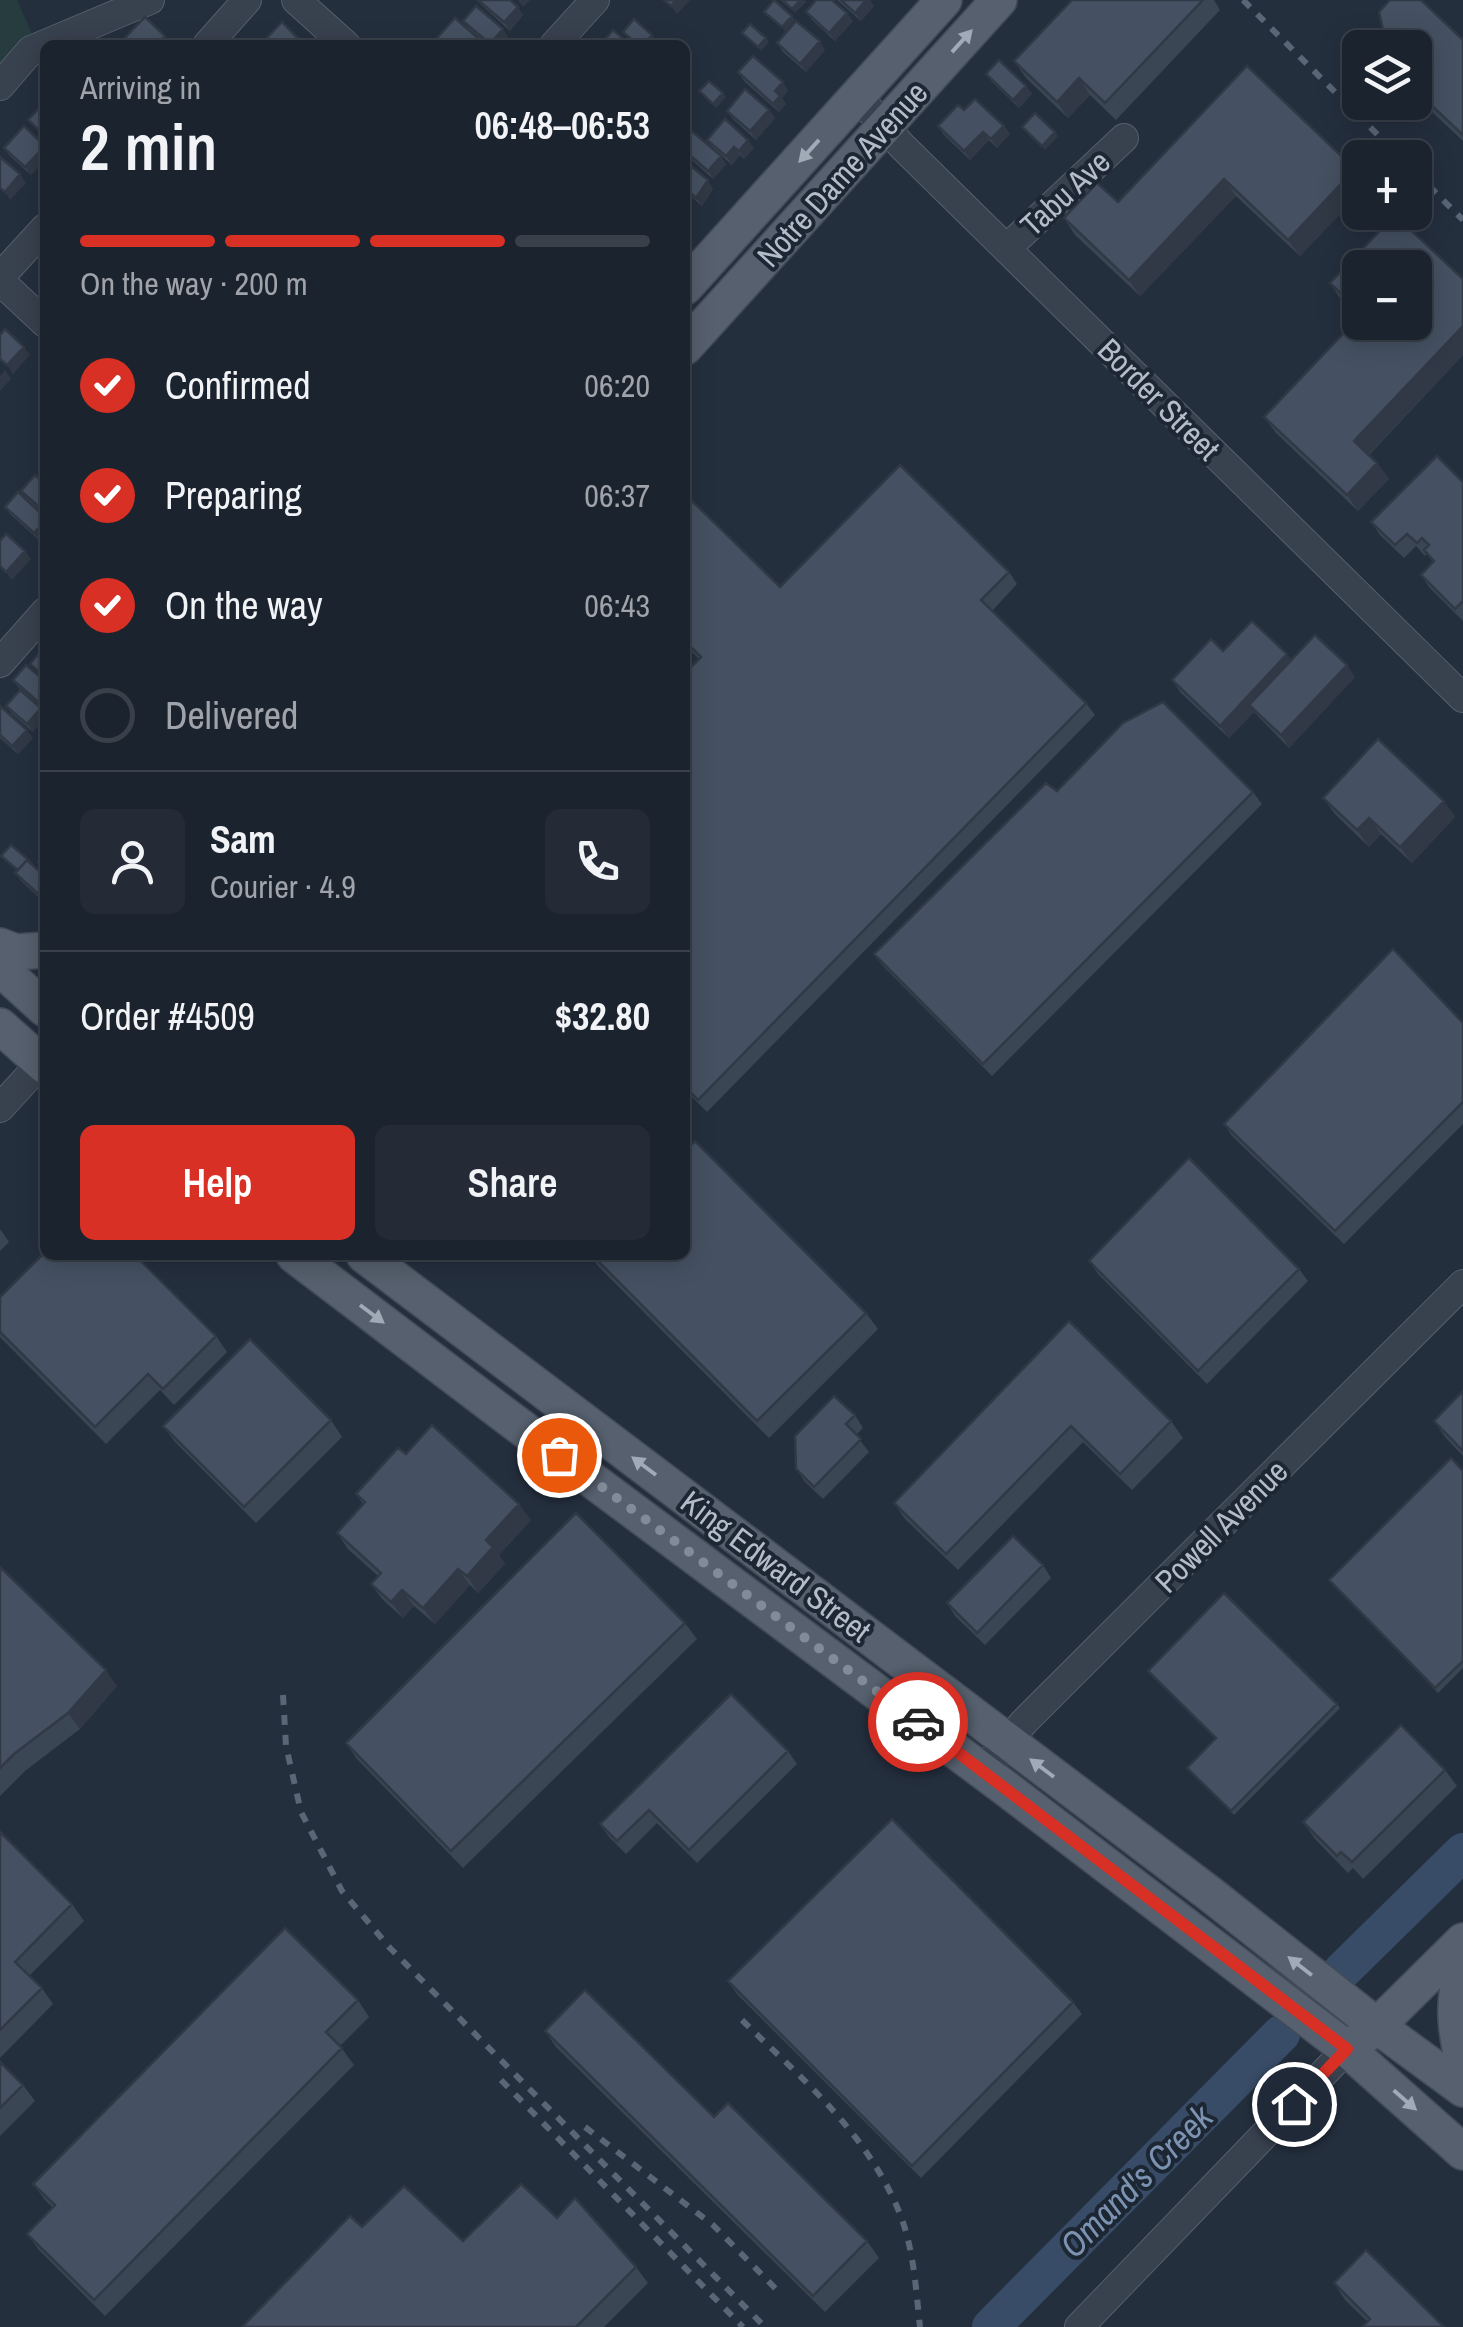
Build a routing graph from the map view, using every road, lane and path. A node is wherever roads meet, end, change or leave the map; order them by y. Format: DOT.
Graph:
graph roads {
  1 [pos="150,0"];
  2 [pos="247,0"];
  3 [pos="296,0"];
  4 [pos="595,0"];
  5 [pos="944,0"];
  6 [pos="999,0"];
  7 [pos="56,40"];
  8 [pos="211,40"];
  9 [pos="340,40"];
  10 [pos="559,40"];
  11 [pos="40,47"];
  12 [pos="0,86"];
  13 [pos="858,96"];
  14 [pos="884,128"];
  15 [pos="1124,138"];
  16 [pos="40,234"];
  17 [pos="1006,248"];
  18 [pos="0,279"];
  19 [pos="690,281"];
  20 [pos="40,318"];
  21 [pos="690,341"];
  22 [pos="40,618"];
  23 [pos="0,662"];
  24 [pos="1463,698"];
  25 [pos="0,946"];
  26 [pos="40,950"];
  27 [pos="0,968"];
  28 [pos="40,1001"];
  29 [pos="40,1005"];
  30 [pos="3,1036"];
  31 [pos="40,1059"];
  32 [pos="40,1066"];
  33 [pos="0,1108"];
  34 [pos="301,1260"];
  35 [pos="371,1260"];
  36 [pos="1463,1284"];
  37 [pos="796,1581"];
  38 [pos="771,1613"];
  39 [pos="1007,1741"];
  40 [pos="984,1772"];
  41 [pos="1184,1876"];
  42 [pos="1160,1906"];
  43 [pos="1463,1941"];
  44 [pos="1463,1970"];
  45 [pos="1377,2026"];
  46 [pos="1347,2049"];
  47 [pos="1463,2060"];
  48 [pos="1463,2089"];
  49 [pos="1463,2152"];
  50 [pos="1079,2327"];
  1 -- 7 [label="street"];
  2 -- 8 [label="street"];
  3 -- 9 [label="street"];
  4 -- 10 [label="street"];
  5 -- 13 [label="main road, Notre Dame Avenue"];
  14 -- 6 [label="main road, Notre Dame Avenue, one-way"];
  11 -- 12 [label="street"];
  13 -- 14 [label="street, Border Street"];
  13 -- 19 [label="main road, Notre Dame Avenue, one-way"];
  14 -- 17 [label="street, Border Street"];
  14 -- 21 [label="main road, Notre Dame Avenue"];
  15 -- 17 [label="street, Tabu Ave"];
  16 -- 18 [label="street"];
  17 -- 24 [label="street, Border Street"];
  18 -- 20 [label="street"];
  22 -- 23 [label="street"];
  25 -- 26 [label="main road"];
  27 -- 28 [label="main road"];
  29 -- 30 [label="main road"];
  30 -- 31 [label="main road"];
  32 -- 33 [label="street"];
  34 -- 38 [label="main road, King Edward Street, one-way"];
  37 -- 35 [label="main road, King Edward Street, one-way"];
  36 -- 39 [label="street, Powell Avenue"];
  37 -- 38 [label="main road"];
  37 -- 39 [label="main road, King Edward Street"];
  38 -- 40 [label="main road, King Edward Street"];
  39 -- 40 [label="street, Powell Avenue"];
  41 -- 39 [label="main road, King Edward Street, one-way"];
  40 -- 42 [label="main road, King Edward Street"];
  41 -- 42 [label="main road"];
  45 -- 41 [label="main road, King Edward Street, one-way"];
  42 -- 46 [label="main road, King Edward Street"];
  43 -- 45 [label="main road"];
  44 -- 47 [label="main road"];
  45 -- 46 [label="main road"];
  45 -- 48 [label="main road, King Edward Street"];
  46 -- 49 [label="main road, King Edward Street, one-way"];
  46 -- 50 [label="street"];
}
